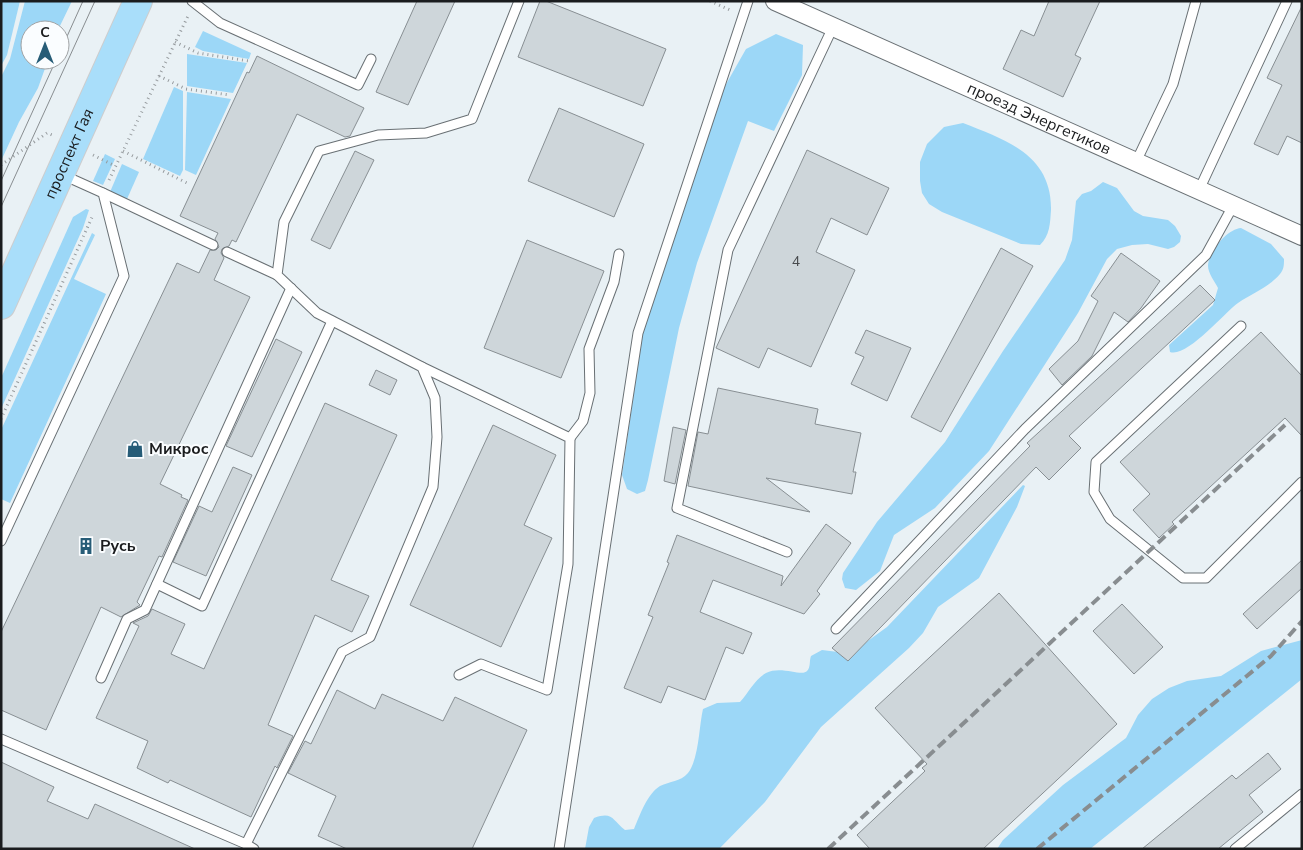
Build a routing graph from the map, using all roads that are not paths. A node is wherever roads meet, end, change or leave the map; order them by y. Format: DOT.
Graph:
graph roads {
  1 [pos="138,1"];
  2 [pos="519,1"];
  3 [pos="748,1"];
  4 [pos="1196,1"];
  5 [pos="1287,1"];
  6 [pos="194,2"];
  7 [pos="784,3"];
  8 [pos="834,28"];
  9 [pos="371,59"];
  10 [pos="1136,162"];
  11 [pos="61,174"];
  12 [pos="1199,190"];
  13 [pos="103,194"];
  14 [pos="1233,206"];
  15 [pos="1302,236"];
  16 [pos="213,245"];
  17 [pos="227,252"];
  18 [pos="619,254"];
  19 [pos="277,275"];
  20 [pos="291,288"];
  21 [pos="1,305"];
  22 [pos="332,321"];
  23 [pos="1241,326"];
  24 [pos="422,367"];
  25 [pos="570,438"];
  26 [pos="1302,482"];
  27 [pos="1,541"];
  28 [pos="787,552"];
  29 [pos="157,584"];
  30 [pos="836,629"];
  31 [pos="459,675"];
  32 [pos="101,678"];
  33 [pos="1,740"];
  34 [pos="1302,794"];
  35 [pos="250,846"];
  36 [pos="559,849"];
  37 [pos="1235,849"];
  1 -- 11 [label="main road, проспект Гая"];
  2 -- 19 [label="lane"];
  3 -- 36 [label="lane"];
  4 -- 10 [label="lane"];
  5 -- 12 [label="lane"];
  6 -- 9 [label="lane"];
  7 -- 8 [label="street, проезд Энергетиков"];
  8 -- 10 [label="street, проезд Энергетиков"];
  8 -- 28 [label="lane"];
  10 -- 12 [label="street, проезд Энергетиков"];
  11 -- 13 [label="lane"];
  11 -- 21 [label="main road, проспект Гая"];
  12 -- 14 [label="street, проезд Энергетиков"];
  13 -- 16 [label="lane"];
  13 -- 27 [label="lane"];
  14 -- 15 [label="street, проезд Энергетиков"];
  14 -- 30 [label="lane"];
  17 -- 19 [label="lane"];
  18 -- 25 [label="lane"];
  19 -- 20 [label="lane"];
  20 -- 22 [label="lane"];
  20 -- 29 [label="lane"];
  22 -- 24 [label="lane"];
  22 -- 29 [label="lane"];
  23 -- 26 [label="lane"];
  24 -- 25 [label="lane"];
  24 -- 35 [label="lane"];
  25 -- 31 [label="lane"];
  29 -- 32 [label="lane"];
  33 -- 35 [label="lane"];
  34 -- 37 [label="lane"];
}
